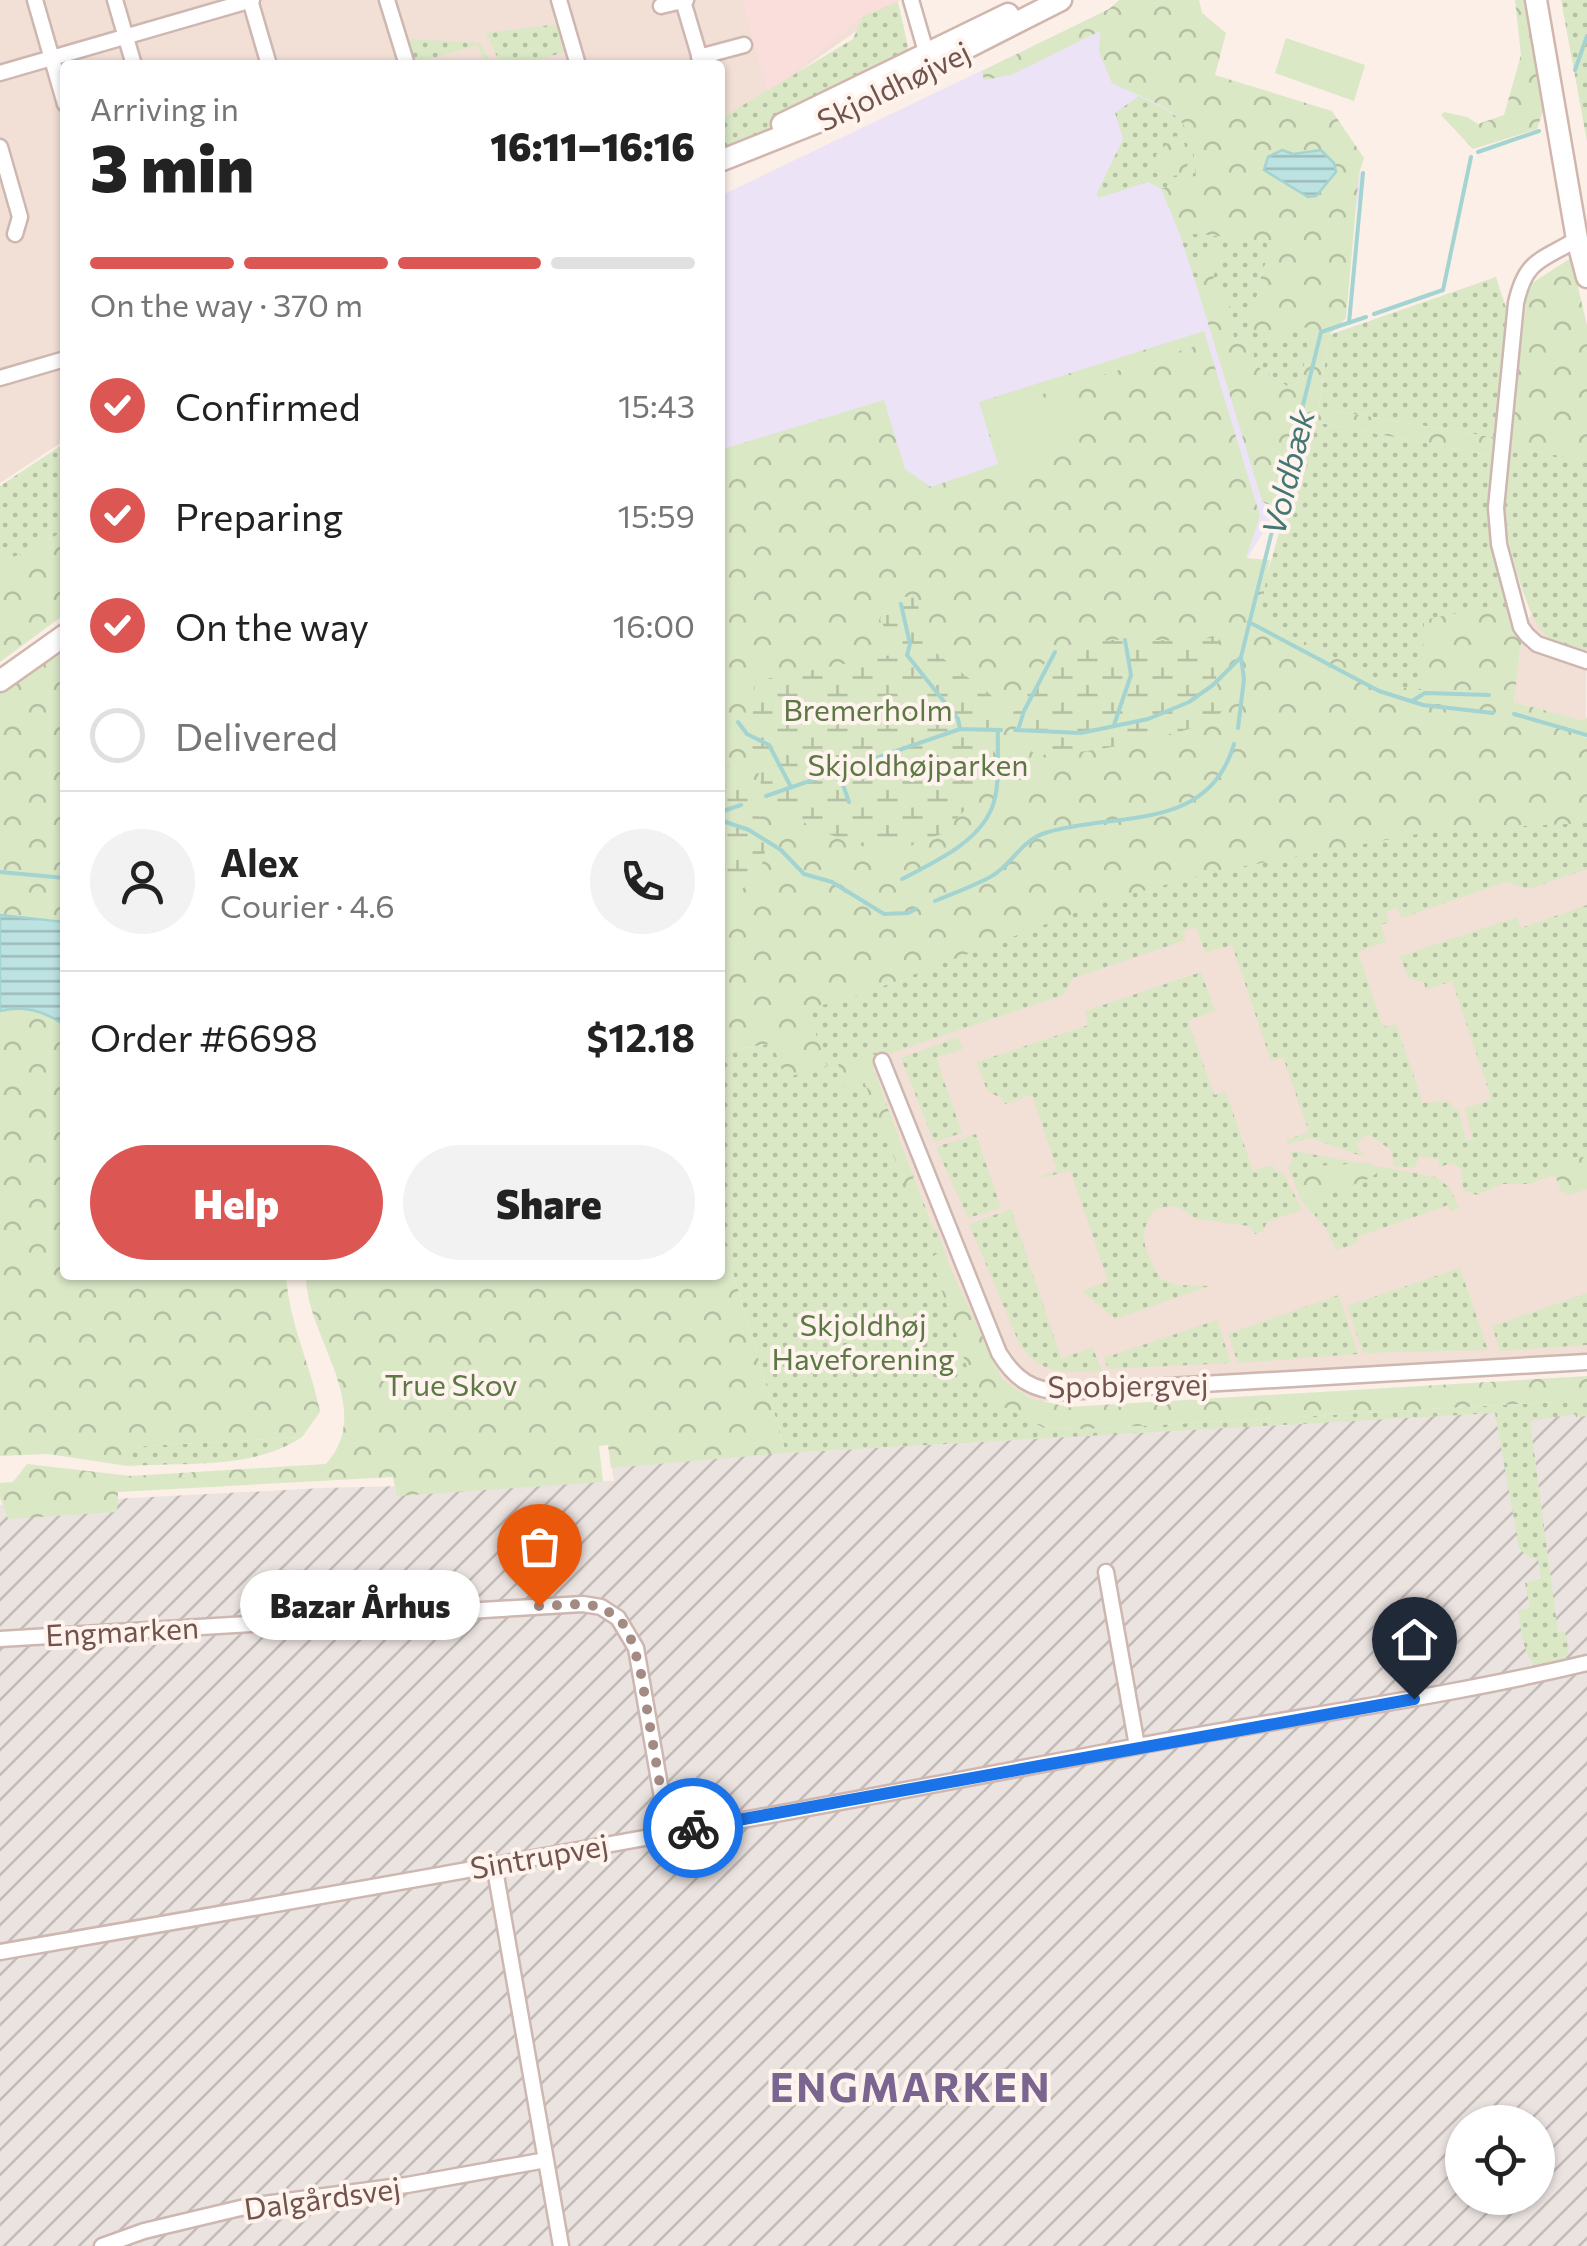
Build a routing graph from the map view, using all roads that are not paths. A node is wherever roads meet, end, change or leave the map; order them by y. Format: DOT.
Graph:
graph roads {
  1 [pos="35,0"];
  2 [pos="115,0"];
  3 [pos="251,0"];
  4 [pos="388,0"];
  5 [pos="559,0"];
  6 [pos="685,0"];
  7 [pos="911,0"];
  8 [pos="1037,0"];
  9 [pos="1062,0"];
  10 [pos="1536,0"];
  11 [pos="661,6"];
  12 [pos="126,37"];
  13 [pos="744,45"];
  14 [pos="52,59"];
  15 [pos="133,60"];
  16 [pos="268,60"];
  17 [pos="405,60"];
  18 [pos="577,60"];
  19 [pos="700,60"];
  20 [pos="703,60"];
  21 [pos="929,61"];
  22 [pos="0,73"];
  23 [pos="60,87"];
  24 [pos="0,147"];
  25 [pos="725,157"];
  26 [pos="15,234"];
  27 [pos="1577,239"];
  28 [pos="1587,277"];
  29 [pos="60,360"];
  30 [pos="0,378"];
  31 [pos="60,640"];
  32 [pos="1587,661"];
  33 [pos="0,682"];
  34 [pos="882,1060"];
  35 [pos="1587,1362"];
  36 [pos="1106,1572"];
  37 [pos="0,1640"];
  38 [pos="1587,1663"];
  39 [pos="1137,1746"];
  40 [pos="668,1832"];
  41 [pos="494,1864"];
  42 [pos="0,1952"];
  43 [pos="546,2160"];
  44 [pos="102,2246"];
  45 [pos="561,2246"];
  1 -- 14 [label="street"];
  2 -- 12 [label="street"];
  3 -- 12 [label="street"];
  3 -- 16 [label="street"];
  4 -- 17 [label="street"];
  5 -- 18 [label="street"];
  6 -- 11 [label="street"];
  6 -- 19 [label="street"];
  7 -- 21 [label="street"];
  8 -- 21 [label="street, Skjoldhøjvej"];
  9 -- 21 [label="street, Skjoldhøjvej"];
  10 -- 27 [label="street"];
  12 -- 14 [label="street"];
  12 -- 15 [label="street"];
  13 -- 20 [label="street"];
  14 -- 22 [label="street"];
  14 -- 23 [label="street"];
  21 -- 25 [label="street, Skjoldhøjvej"];
  24 -- 26 [label="street"];
  27 -- 28 [label="street"];
  27 -- 32 [label="street"];
  29 -- 30 [label="street"];
  31 -- 33 [label="street"];
  34 -- 35 [label="street, Spobjergvej"];
  36 -- 39 [label="street"];
  37 -- 40 [label="street, Engmarken"];
  38 -- 39 [label="street, Sintrupvej"];
  39 -- 40 [label="street, Sintrupvej"];
  40 -- 41 [label="street, Sintrupvej"];
  41 -- 42 [label="street, Sintrupvej"];
  41 -- 43 [label="street"];
  43 -- 44 [label="street, Dalgårdsvej"];
  43 -- 45 [label="street"];
}
